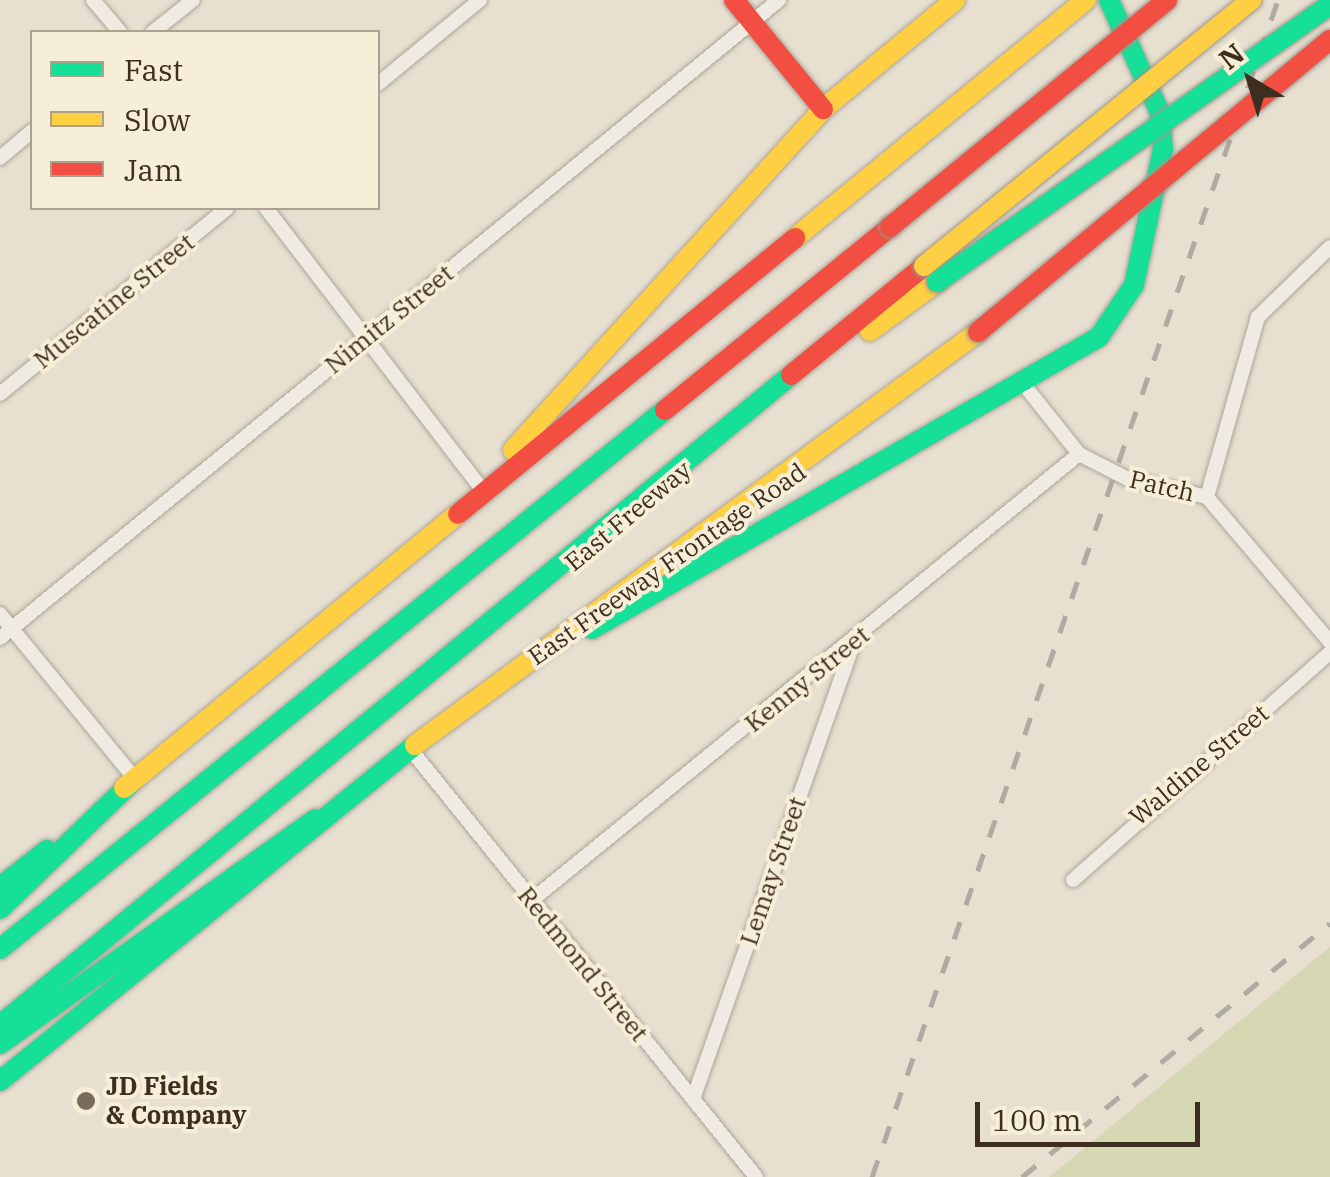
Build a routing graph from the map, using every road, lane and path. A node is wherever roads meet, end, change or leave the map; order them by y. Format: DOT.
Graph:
graph roads {
  1 [pos="94,0"];
  2 [pos="192,0"];
  3 [pos="480,0"];
  4 [pos="734,0"];
  5 [pos="778,0"];
  6 [pos="956,0"];
  7 [pos="1086,0"];
  8 [pos="1109,0"];
  9 [pos="1167,0"];
  10 [pos="1251,0"];
  11 [pos="1330,4"];
  12 [pos="752,22"];
  13 [pos="118,30"];
  14 [pos="155,30"];
  15 [pos="1330,40"];
  16 [pos="380,82"];
  17 [pos="823,109"];
  18 [pos="30,134"];
  19 [pos="0,158"];
  20 [pos="225,210"];
  21 [pos="268,210"];
  22 [pos="1330,246"];
  23 [pos="931,274"];
  24 [pos="370,335"];
  25 [pos="1025,386"];
  26 [pos="0,394"];
  27 [pos="1079,454"];
  28 [pos="481,488"];
  29 [pos="1207,496"];
  30 [pos="0,614"];
  31 [pos="6,634"];
  32 [pos="854,642"];
  33 [pos="1330,642"];
  34 [pos="1330,653"];
  35 [pos="508,676"];
  36 [pos="410,750"];
  37 [pos="135,779"];
  38 [pos="315,819"];
  39 [pos="1072,880"];
  40 [pos="0,888"];
  41 [pos="532,900"];
  42 [pos="0,909"];
  43 [pos="0,948"];
  44 [pos="0,1025"];
  45 [pos="0,1044"];
  46 [pos="0,1081"];
  47 [pos="693,1099"];
  48 [pos="756,1177"];
  1 -- 13 [label="street"];
  2 -- 14 [label="street"];
  3 -- 16 [label="street"];
  4 -- 12 [label="main road"];
  5 -- 12 [label="street, Nimitz Street"];
  6 -- 17 [label="main road"];
  7 -- 28 [label="main road"];
  8 -- 25 [label="main road"];
  9 -- 43 [label="main road, bridge"];
  10 -- 23 [label="main road, East Freeway, bridge"];
  11 -- 23 [label="main road, bridge"];
  12 -- 17 [label="main road"];
  12 -- 24 [label="street, Nimitz Street"];
  15 -- 35 [label="main road, East Freeway Frontage Road, bridge"];
  17 -- 28 [label="main road"];
  18 -- 19 [label="street"];
  20 -- 26 [label="street, Muscatine Street"];
  21 -- 24 [label="street"];
  22 -- 29 [label="street"];
  23 -- 44 [label="main road, East Freeway"];
  24 -- 28 [label="street"];
  24 -- 31 [label="street, Nimitz Street"];
  25 -- 27 [label="street, Patch"];
  25 -- 35 [label="main road"];
  27 -- 29 [label="street, Patch"];
  27 -- 32 [label="street, Kenny Street"];
  28 -- 37 [label="main road"];
  29 -- 33 [label="street, Patch"];
  30 -- 31 [label="street"];
  31 -- 37 [label="street"];
  32 -- 41 [label="street, Kenny Street"];
  32 -- 47 [label="street, Lemay Street"];
  34 -- 39 [label="street, Waldine Street"];
  35 -- 36 [label="main road, East Freeway Frontage Road"];
  36 -- 38 [label="main road, East Freeway Frontage Road"];
  36 -- 41 [label="street, Redmond Street"];
  37 -- 40 [label="main road"];
  37 -- 42 [label="main road"];
  38 -- 45 [label="main road"];
  38 -- 46 [label="main road, East Freeway Frontage Road"];
  41 -- 47 [label="street, Redmond Street"];
  47 -- 48 [label="street, Redmond Street"];
}
